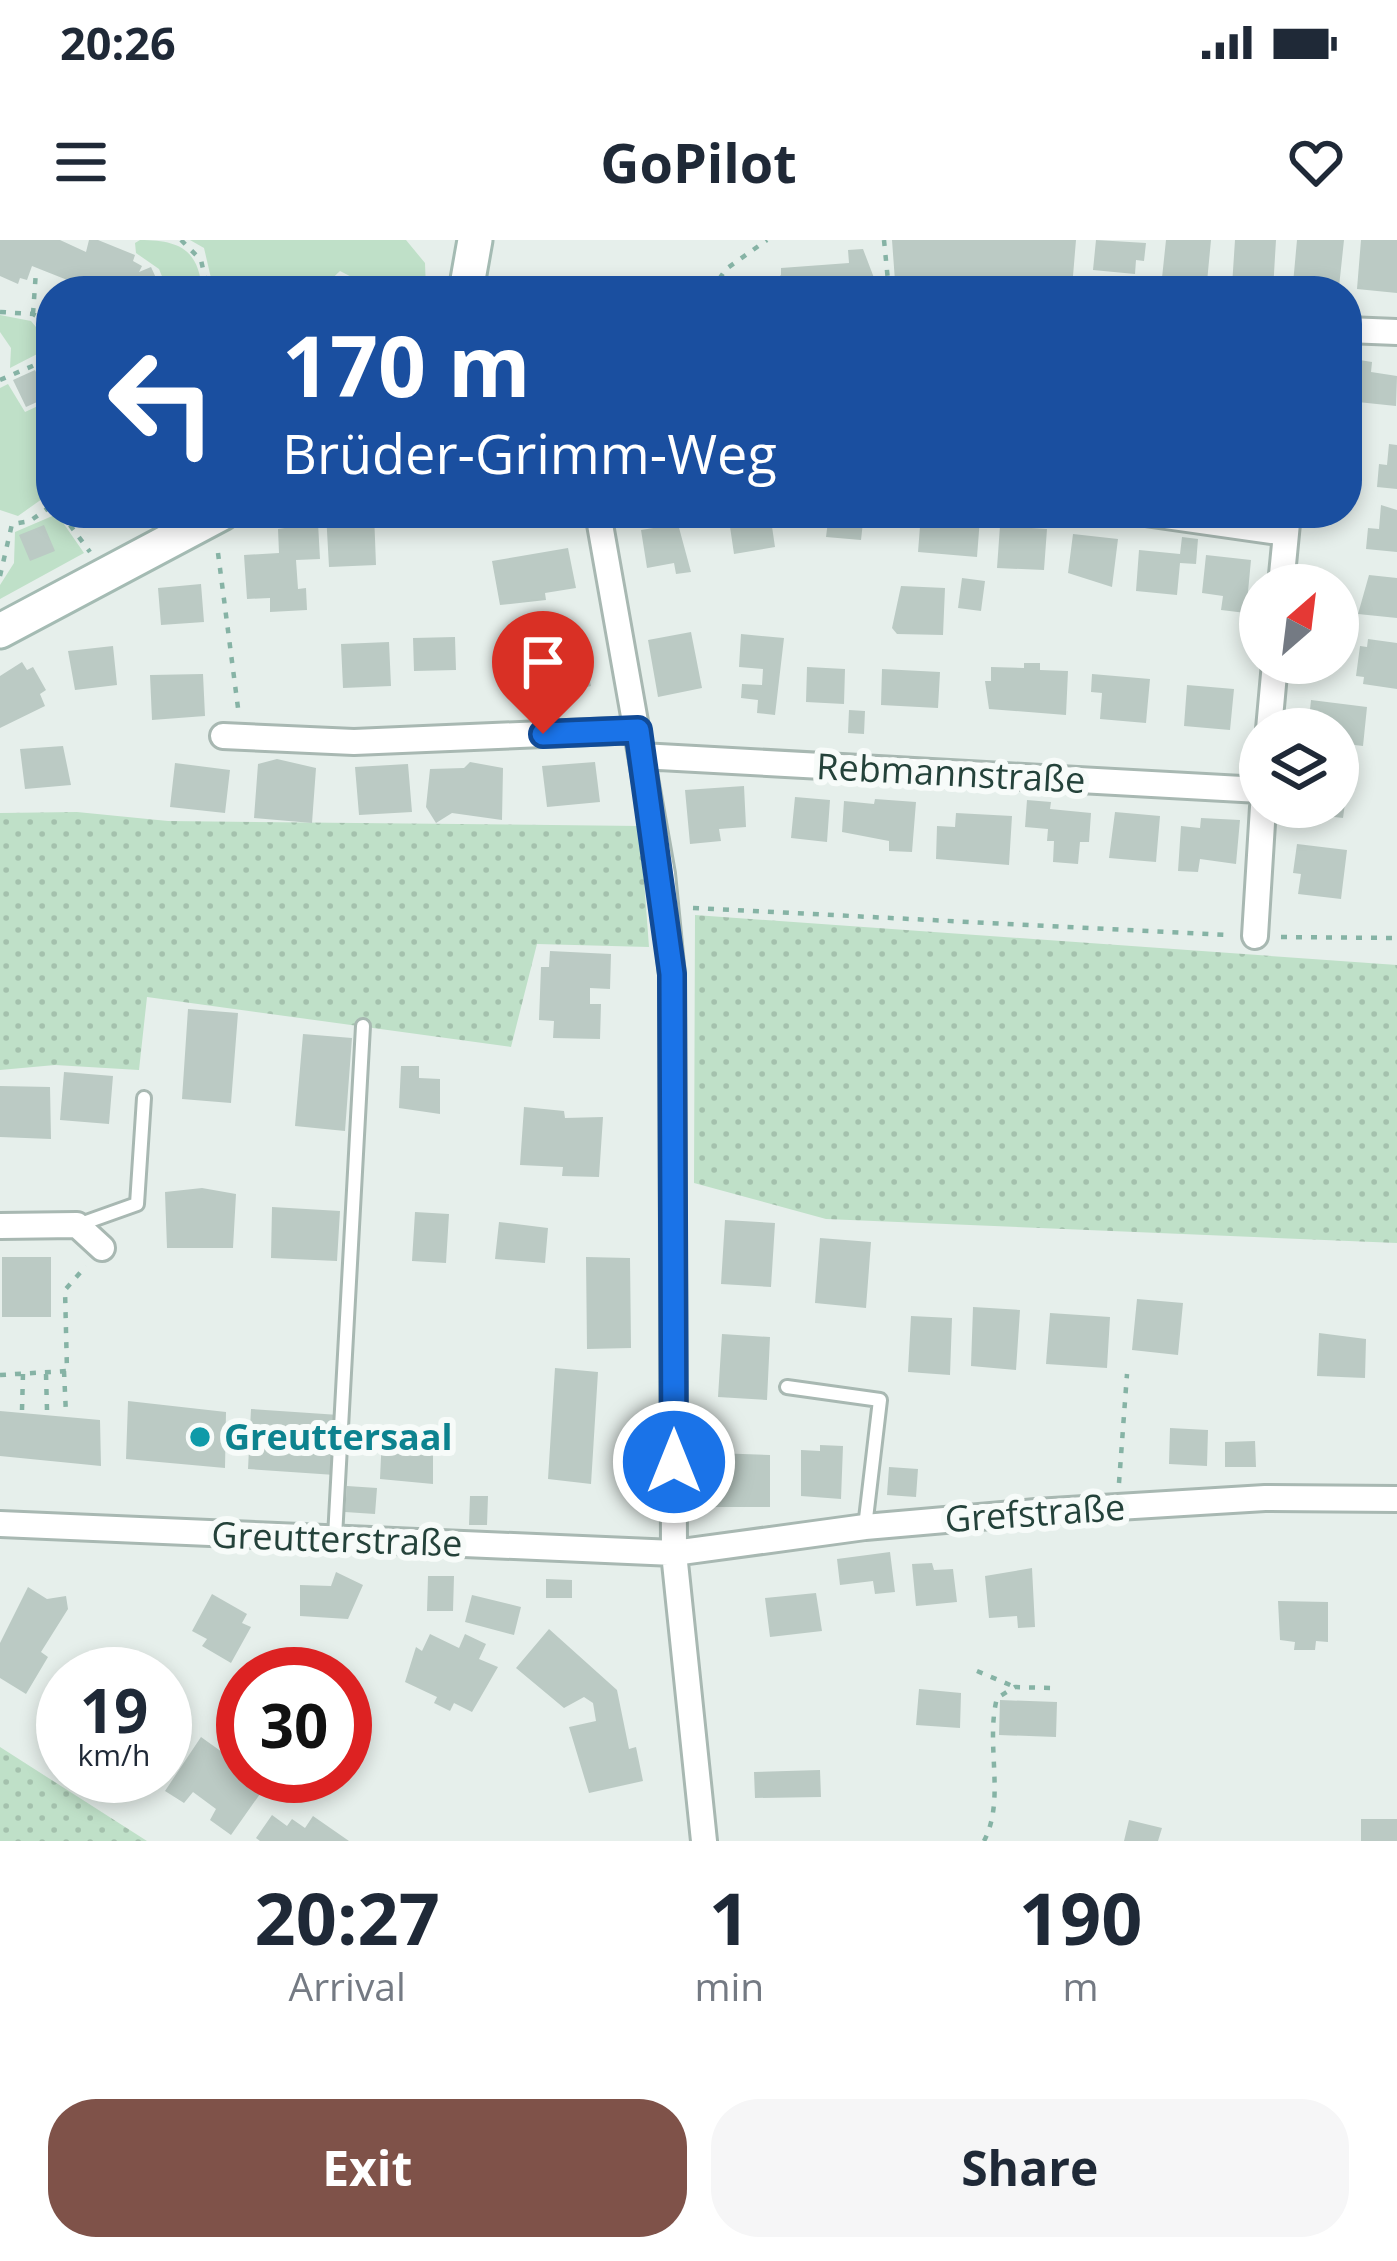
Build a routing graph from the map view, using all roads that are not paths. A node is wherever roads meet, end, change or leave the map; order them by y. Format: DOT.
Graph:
graph roads {
  1 [pos="476,240"];
  2 [pos="469,276"];
  3 [pos="1362,331"];
  4 [pos="1397,332"];
  5 [pos="195,528"];
  6 [pos="601,528"];
  7 [pos="1287,528"];
  8 [pos="1283,564"];
  9 [pos="0,631"];
  10 [pos="638,730"];
  11 [pos="232,737"];
  12 [pos="641,756"];
  13 [pos="1239,789"];
  14 [pos="1262,828"];
  15 [pos="1255,937"];
  16 [pos="363,1025"];
  17 [pos="145,1098"];
  18 [pos="77,1225"];
  19 [pos="0,1226"];
  20 [pos="102,1248"];
  21 [pos="788,1387"];
  22 [pos="1397,1499"];
  23 [pos="0,1524"];
  24 [pos="865,1527"];
  25 [pos="335,1539"];
  26 [pos="674,1553"];
  27 [pos="704,1841"];
  1 -- 2 [label="main road"];
  3 -- 4 [label="street"];
  5 -- 9 [label="main road"];
  6 -- 10 [label="street"];
  7 -- 8 [label="street"];
  10 -- 11 [label="street"];
  10 -- 12 [label="street"];
  12 -- 13 [label="street, Rebmannstraße"];
  12 -- 26 [label="street"];
  14 -- 15 [label="street"];
  16 -- 25 [label="lane"];
  17 -- 18 [label="lane"];
  18 -- 19 [label="street"];
  18 -- 20 [label="street"];
  21 -- 24 [label="lane"];
  22 -- 24 [label="street, Grefstraße"];
  23 -- 25 [label="street, Greutterstraße"];
  24 -- 26 [label="street, Grefstraße"];
  25 -- 26 [label="street, Greutterstraße"];
  26 -- 27 [label="street"];
}
